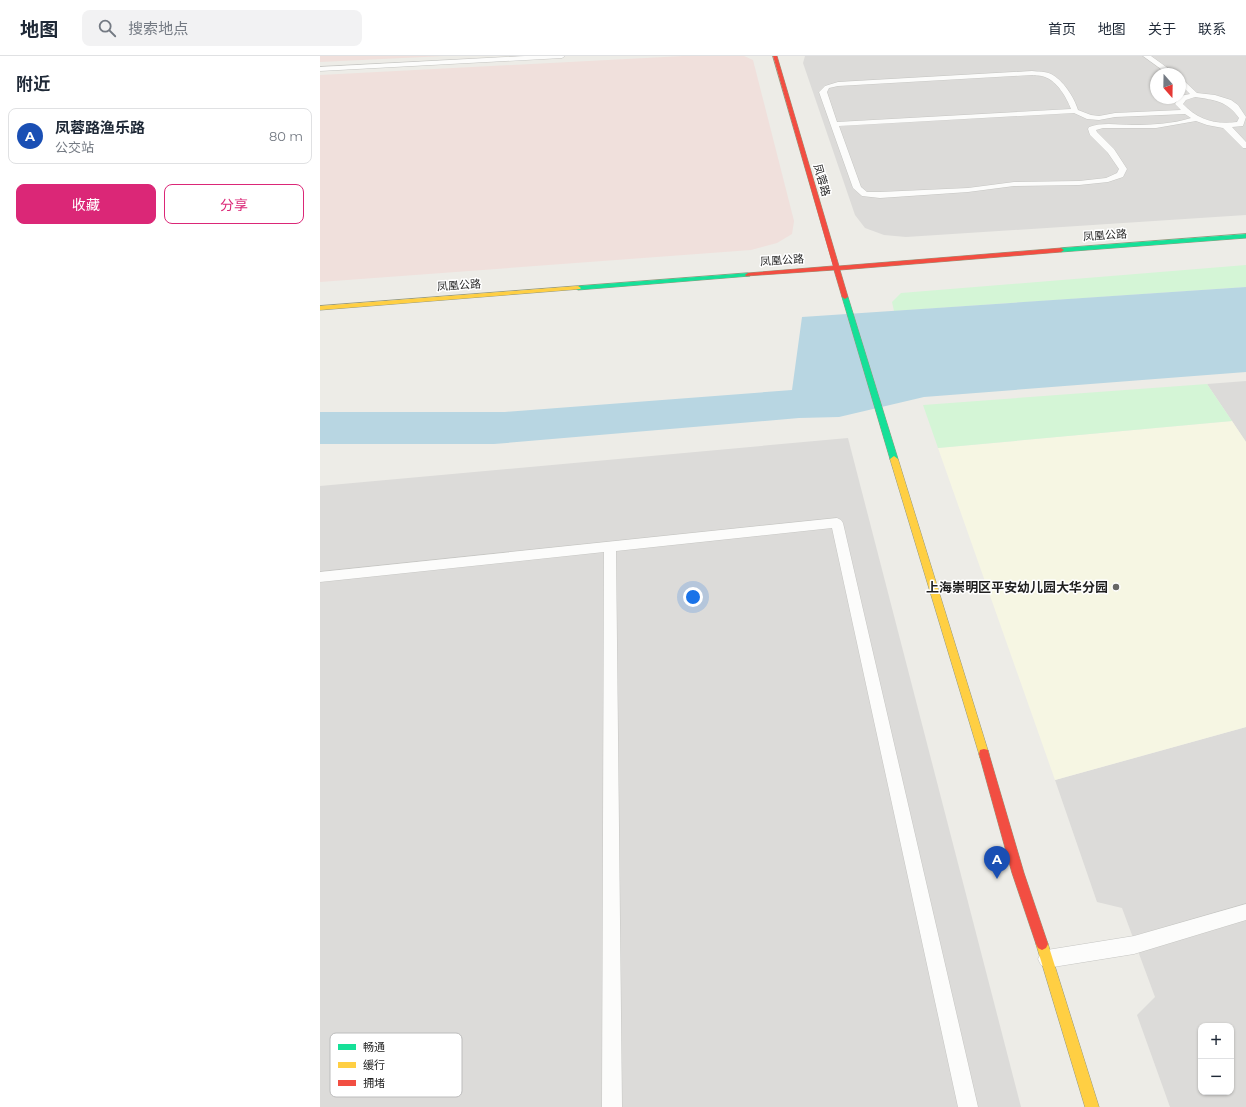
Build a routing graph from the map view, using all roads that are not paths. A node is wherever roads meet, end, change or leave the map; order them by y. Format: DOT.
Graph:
graph roads {
  1 [pos="562,56"];
  2 [pos="775,56"];
  3 [pos="1146,56"];
  4 [pos="1164,68"];
  5 [pos="320,69"];
  6 [pos="1186,86"];
  7 [pos="1195,95"];
  8 [pos="1246,106"];
  9 [pos="1235,107"];
  10 [pos="1075,111"];
  11 [pos="1185,112"];
  12 [pos="1244,118"];
  13 [pos="1196,119"];
  14 [pos="834,124"];
  15 [pos="1226,126"];
  16 [pos="1246,146"];
  17 [pos="1246,236"];
  18 [pos="836,268"];
  19 [pos="320,308"];
  20 [pos="610,547"];
  21 [pos="320,577"];
  22 [pos="1246,912"];
  23 [pos="1047,959"];
  24 [pos="612,1107"];
  25 [pos="968,1107"];
  26 [pos="1092,1107"];
  1 -- 5 [label="lane"];
  2 -- 18 [label="street, 凤蓉路"];
  3 -- 4 [label="lane"];
  6 -- 7 [label="lane"];
  7 -- 9 [label="lane"];
  7 -- 11 [label="lane"];
  8 -- 9 [label="lane"];
  9 -- 12 [label="lane"];
  10 -- 11 [label="lane"];
  10 -- 14 [label="lane"];
  10 -- 14 [label="lane"];
  11 -- 13 [label="lane"];
  12 -- 15 [label="lane"];
  13 -- 14 [label="lane"];
  13 -- 15 [label="lane"];
  15 -- 16 [label="lane"];
  17 -- 18 [label="street, 凤凰公路"];
  18 -- 19 [label="street, 凤凰公路"];
  18 -- 23 [label="street, 凤蓉路"];
  20 -- 21 [label="lane"];
  20 -- 24 [label="lane"];
  20 -- 25 [label="lane"];
  22 -- 23 [label="lane"];
  23 -- 26 [label="street, 凤蓉路"];
}
